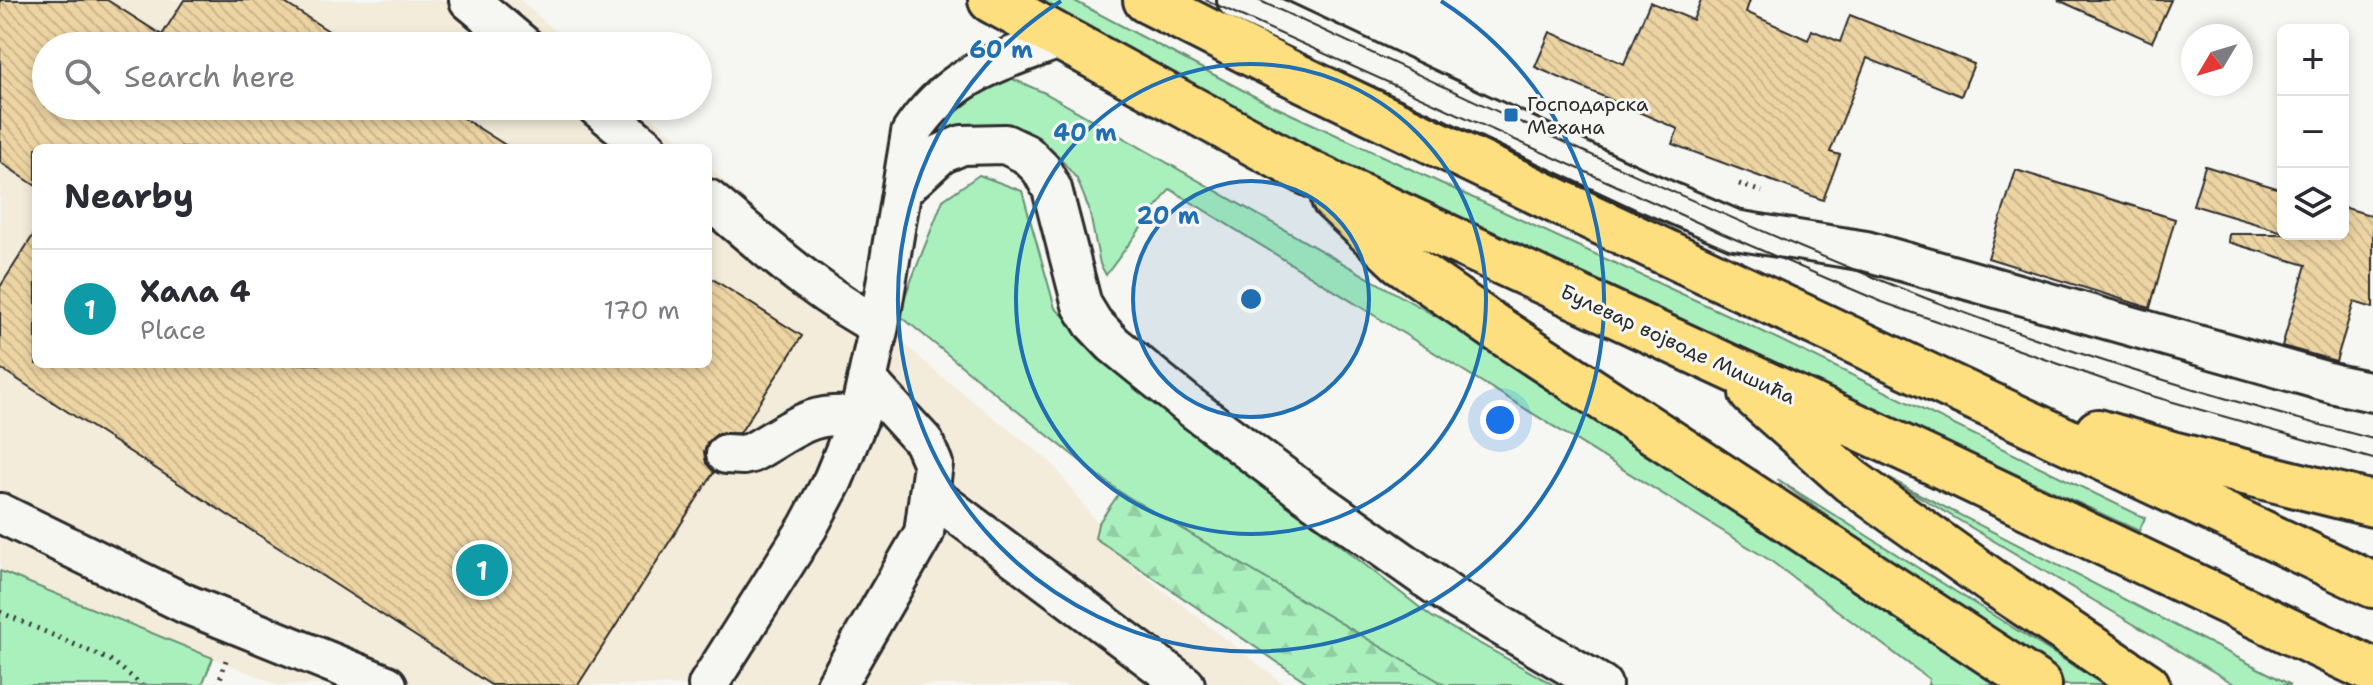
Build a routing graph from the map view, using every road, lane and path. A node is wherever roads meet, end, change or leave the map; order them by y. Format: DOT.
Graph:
graph roads {
  1 [pos="469,0"];
  2 [pos="991,0"];
  3 [pos="1237,0"];
  4 [pos="1172,6"];
  5 [pos="507,32"];
  6 [pos="1059,39"];
  7 [pos="613,120"];
  8 [pos="642,144"];
  9 [pos="1307,172"];
  10 [pos="904,188"];
  11 [pos="712,202"];
  12 [pos="879,326"];
  13 [pos="1718,362"];
  14 [pos="1910,367"];
  15 [pos="2373,392"];
  16 [pos="864,399"];
  17 [pos="726,454"];
  18 [pos="929,493"];
  19 [pos="2373,504"];
  20 [pos="0,513"];
  21 [pos="2373,585"];
  22 [pos="0,612"];
  23 [pos="2373,671"];
  24 [pos="142,685"];
  25 [pos="387,685"];
  26 [pos="708,685"];
  27 [pos="836,685"];
  28 [pos="1185,685"];
  29 [pos="1602,685"];
  30 [pos="2039,685"];
  31 [pos="2147,685"];
  1 -- 5 [label="street"];
  2 -- 6 [label="main road, Булевар војводе Мишића"];
  3 -- 15 [label="street"];
  4 -- 14 [label="main road"];
  6 -- 9 [label="main road, Булевар војводе Мишића"];
  6 -- 10 [label="street"];
  7 -- 8 [label="street"];
  9 -- 13 [label="main road, Булевар војводе Мишића"];
  9 -- 30 [label="main road"];
  10 -- 12 [label="street"];
  10 -- 29 [label="street"];
  11 -- 12 [label="street"];
  12 -- 16 [label="street"];
  13 -- 23 [label="main road, Булевар војводе Мишића"];
  13 -- 31 [label="main road"];
  14 -- 19 [label="main road"];
  14 -- 21 [label="main road"];
  16 -- 17 [label="street"];
  16 -- 18 [label="street"];
  16 -- 26 [label="street"];
  18 -- 27 [label="street"];
  18 -- 28 [label="street"];
  20 -- 25 [label="street"];
  22 -- 24 [label="path"];
}
